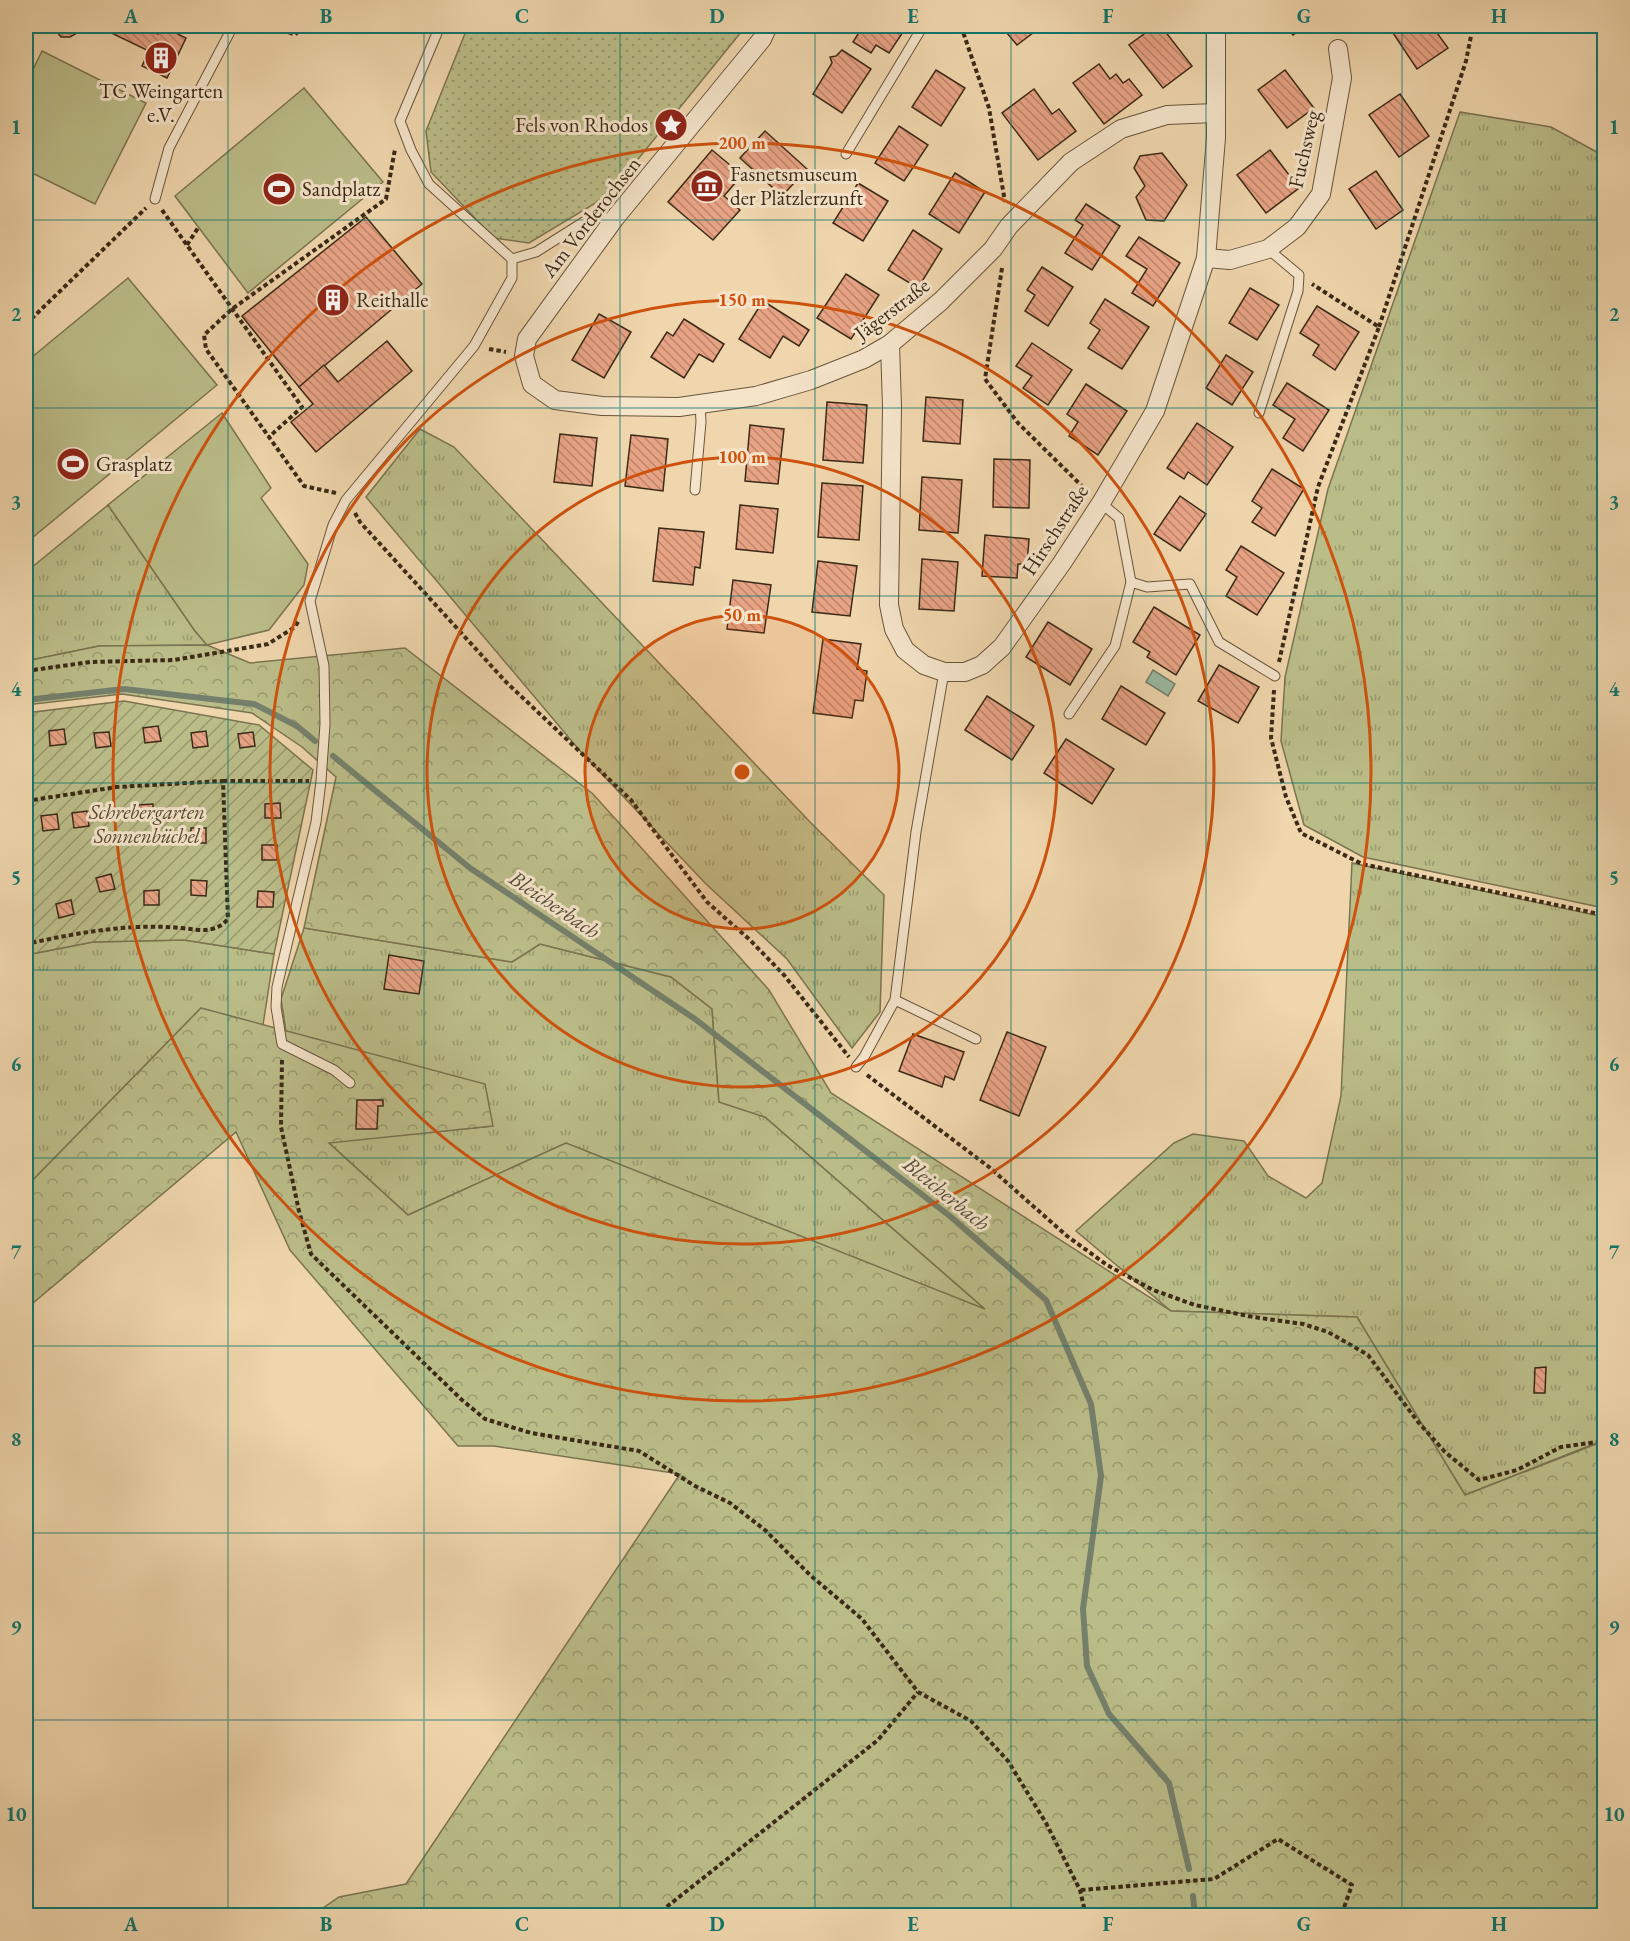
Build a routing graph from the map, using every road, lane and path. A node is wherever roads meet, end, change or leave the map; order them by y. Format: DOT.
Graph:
graph roads {
  1 [pos="233,26"];
  2 [pos="274,26"];
  3 [pos="302,26"];
  4 [pos="440,26"];
  5 [pos="768,26"];
  6 [pos="923,26"];
  7 [pos="961,26"];
  8 [pos="1216,26"];
  9 [pos="1473,26"];
  10 [pos="1338,49"];
  11 [pos="1215,113"];
  12 [pos="400,121"];
  13 [pos="846,154"];
  14 [pos="155,199"];
  15 [pos="615,219"];
  16 [pos="1009,226"];
  17 [pos="198,228"];
  18 [pos="187,245"];
  19 [pos="993,249"];
  20 [pos="1268,249"];
  21 [pos="1206,258"];
  22 [pos="512,259"];
  23 [pos="1317,288"];
  24 [pos="232,309"];
  25 [pos="26,324"];
  26 [pos="1379,327"];
  27 [pos="890,344"];
  28 [pos="474,346"];
  29 [pos="524,356"];
  30 [pos="700,404"];
  31 [pos="1259,413"];
  32 [pos="269,437"];
  33 [pos="695,490"];
  34 [pos="346,500"];
  35 [pos="1101,503"];
  36 [pos="1131,582"];
  37 [pos="310,601"];
  38 [pos="26,671"];
  39 [pos="944,672"];
  40 [pos="1275,676"];
  41 [pos="1069,714"];
  42 [pos="223,781"];
  43 [pos="321,782"];
  44 [pos="26,801"];
  45 [pos="1605,915"];
  46 [pos="26,944"];
  47 [pos="895,1000"];
  48 [pos="976,1039"];
  49 [pos="282,1044"];
  50 [pos="856,1067"];
  51 [pos="350,1083"];
  52 [pos="1605,1441"];
  53 [pos="918,1692"];
  54 [pos="1080,1890"];
  55 [pos="655,1916"];
  56 [pos="1086,1916"];
  57 [pos="1341,1916"];
  1 -- 14 [label="lane"];
  2 -- 3 [label="path"];
  4 -- 12 [label="lane"];
  5 -- 15 [label="street, Am Vorderochsen"];
  6 -- 13 [label="lane"];
  7 -- 16 [label="path"];
  8 -- 11 [label="street, Hirschstraße"];
  9 -- 26 [label="path"];
  10 -- 20 [label="street, Fuchsweg"];
  11 -- 16 [label="street, Jägerstraße"];
  11 -- 21 [label="street, Hirschstraße"];
  12 -- 22 [label="lane"];
  12 -- 24 [label="path"];
  14 -- 18 [label="path"];
  14 -- 25 [label="path"];
  15 -- 22 [label="lane"];
  15 -- 29 [label="street, Am Vorderochsen"];
  16 -- 19 [label="street, Jägerstraße"];
  17 -- 18 [label="path"];
  18 -- 24 [label="path"];
  19 -- 27 [label="street, Jägerstraße"];
  19 -- 35 [label="path"];
  20 -- 21 [label="street, Fuchsweg"];
  20 -- 31 [label="lane"];
  21 -- 35 [label="street, Hirschstraße"];
  22 -- 28 [label="lane"];
  23 -- 26 [label="path"];
  24 -- 32 [label="path"];
  24 -- 32 [label="path"];
  26 -- 40 [label="path"];
  27 -- 30 [label="street, Jägerstraße"];
  27 -- 39 [label="street"];
  28 -- 29 [label="path"];
  28 -- 34 [label="lane"];
  29 -- 30 [label="street, Jägerstraße"];
  30 -- 33 [label="lane"];
  32 -- 34 [label="path"];
  34 -- 37 [label="lane"];
  34 -- 50 [label="path"];
  35 -- 36 [label="lane"];
  35 -- 39 [label="street, Hirschstraße"];
  36 -- 40 [label="lane"];
  36 -- 41 [label="lane"];
  37 -- 38 [label="path"];
  37 -- 43 [label="lane"];
  39 -- 47 [label="lane"];
  40 -- 45 [label="path"];
  42 -- 43 [label="path"];
  42 -- 44 [label="path"];
  42 -- 46 [label="path"];
  43 -- 49 [label="lane"];
  47 -- 48 [label="lane"];
  47 -- 50 [label="lane"];
  49 -- 51 [label="lane"];
  49 -- 53 [label="path"];
  50 -- 52 [label="path"];
  53 -- 54 [label="path"];
  53 -- 55 [label="path"];
  54 -- 56 [label="path"];
  54 -- 57 [label="path"];
}
